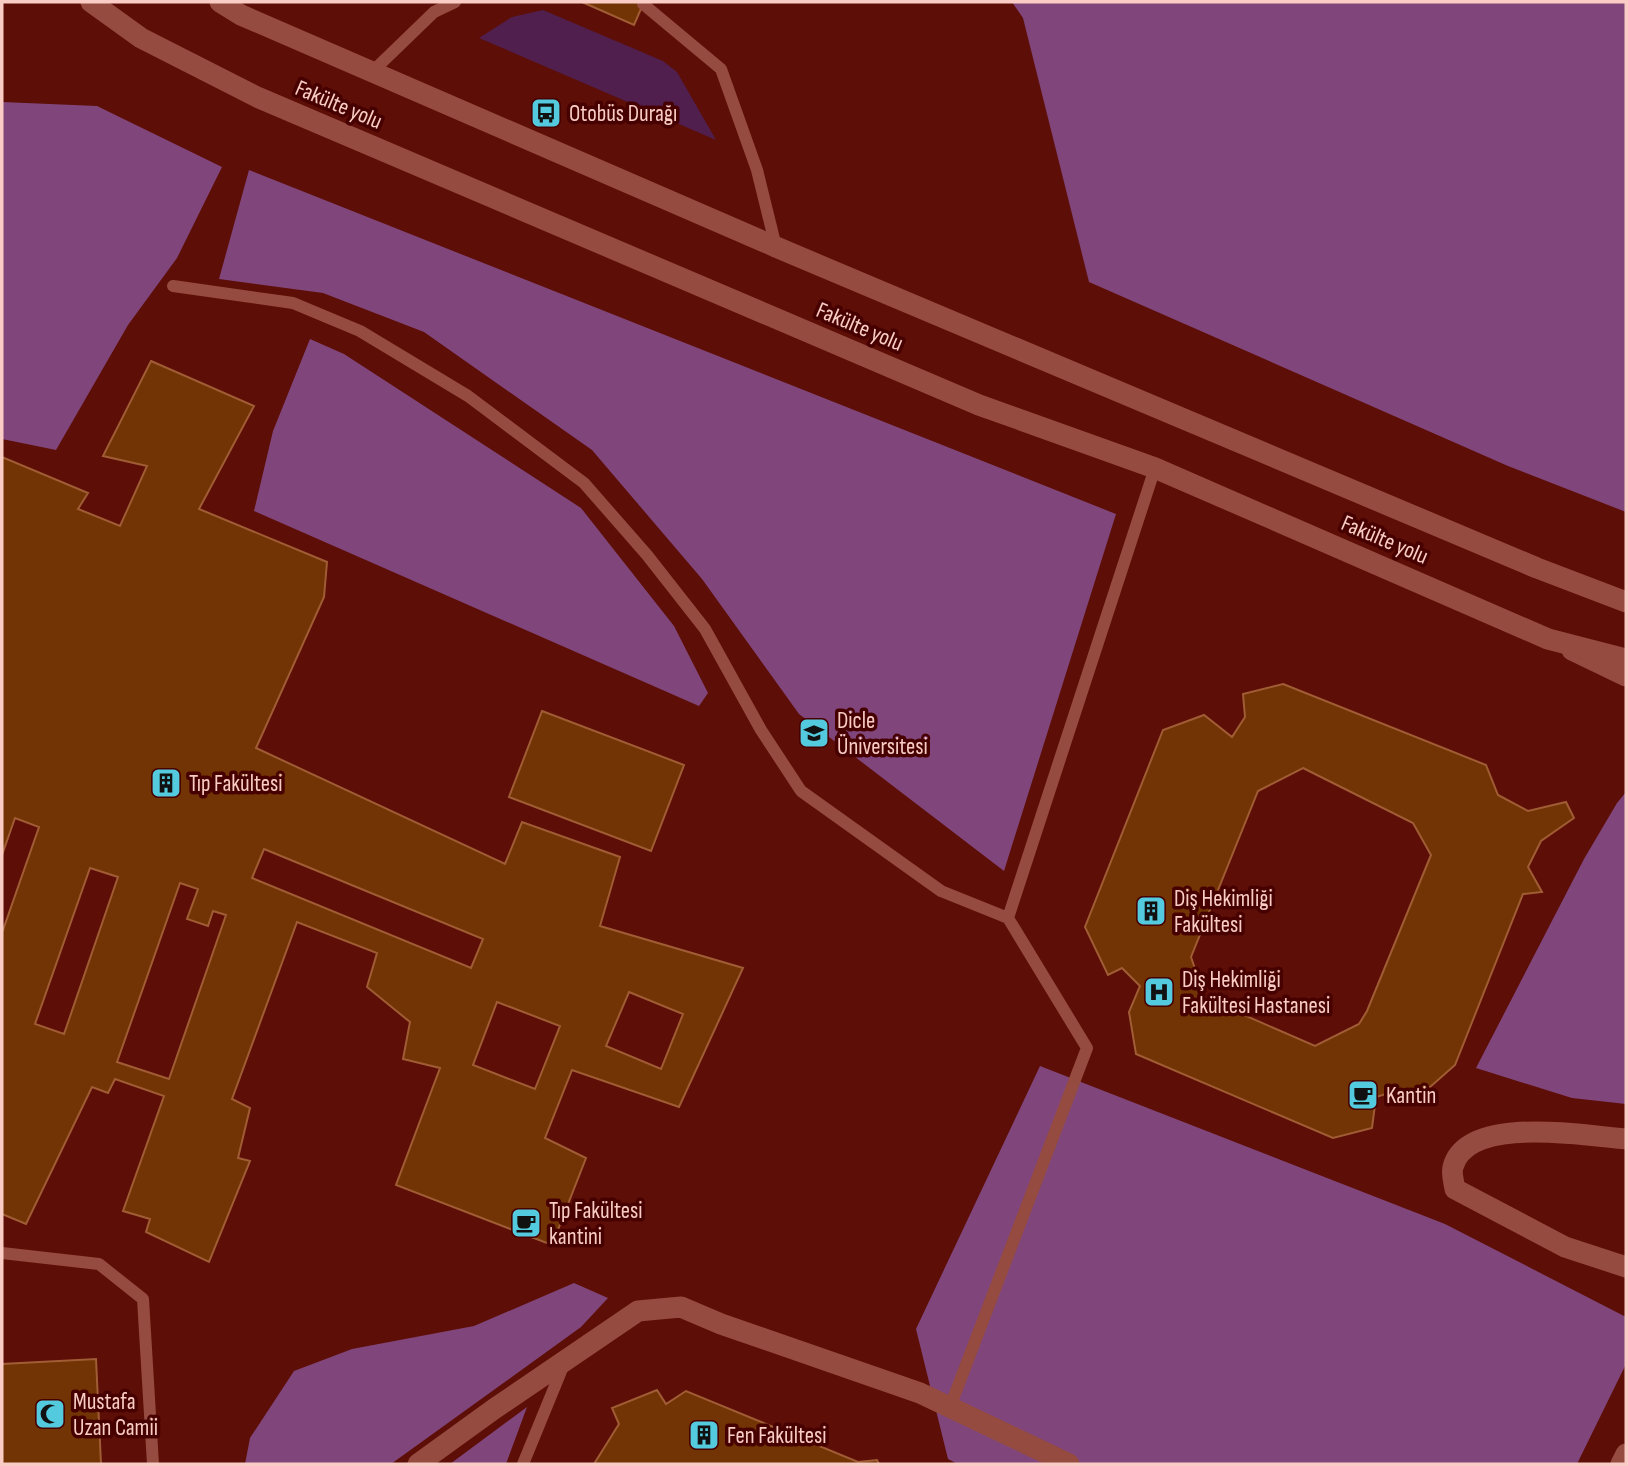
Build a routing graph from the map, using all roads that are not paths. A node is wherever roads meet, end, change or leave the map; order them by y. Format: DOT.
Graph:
graph roads {
  1 [pos="91,2"];
  2 [pos="220,2"];
  3 [pos="455,2"];
  4 [pos="643,4"];
  5 [pos="372,72"];
  6 [pos="776,247"];
  7 [pos="173,286"];
  8 [pos="1154,468"];
  9 [pos="1626,602"];
  10 [pos="1548,639"];
  11 [pos="1626,659"];
  12 [pos="1626,676"];
  13 [pos="1007,918"];
  14 [pos="1626,1139"];
  15 [pos="2,1253"];
  16 [pos="1626,1267"];
  17 [pos="565,1361"];
  18 [pos="950,1407"];
  19 [pos="1626,1454"];
  20 [pos="153,1464"];
  21 [pos="418,1464"];
  22 [pos="523,1464"];
  23 [pos="1069,1464"];
  24 [pos="1621,1464"];
  1 -- 8 [label="street, Fakülte yolu"];
  2 -- 5 [label="street, Fakülte yolu"];
  3 -- 5 [label="lane"];
  4 -- 6 [label="lane"];
  5 -- 6 [label="street, Fakülte yolu"];
  6 -- 9 [label="street, Fakülte yolu"];
  7 -- 13 [label="lane"];
  8 -- 10 [label="street, Fakülte yolu"];
  8 -- 13 [label="lane"];
  10 -- 11 [label="street, Fakülte yolu"];
  10 -- 12 [label="street"];
  13 -- 18 [label="lane"];
  14 -- 16 [label="street"];
  15 -- 20 [label="lane"];
  17 -- 18 [label="street"];
  17 -- 21 [label="street"];
  17 -- 22 [label="lane"];
  18 -- 23 [label="street"];
  19 -- 24 [label="street"];
}
